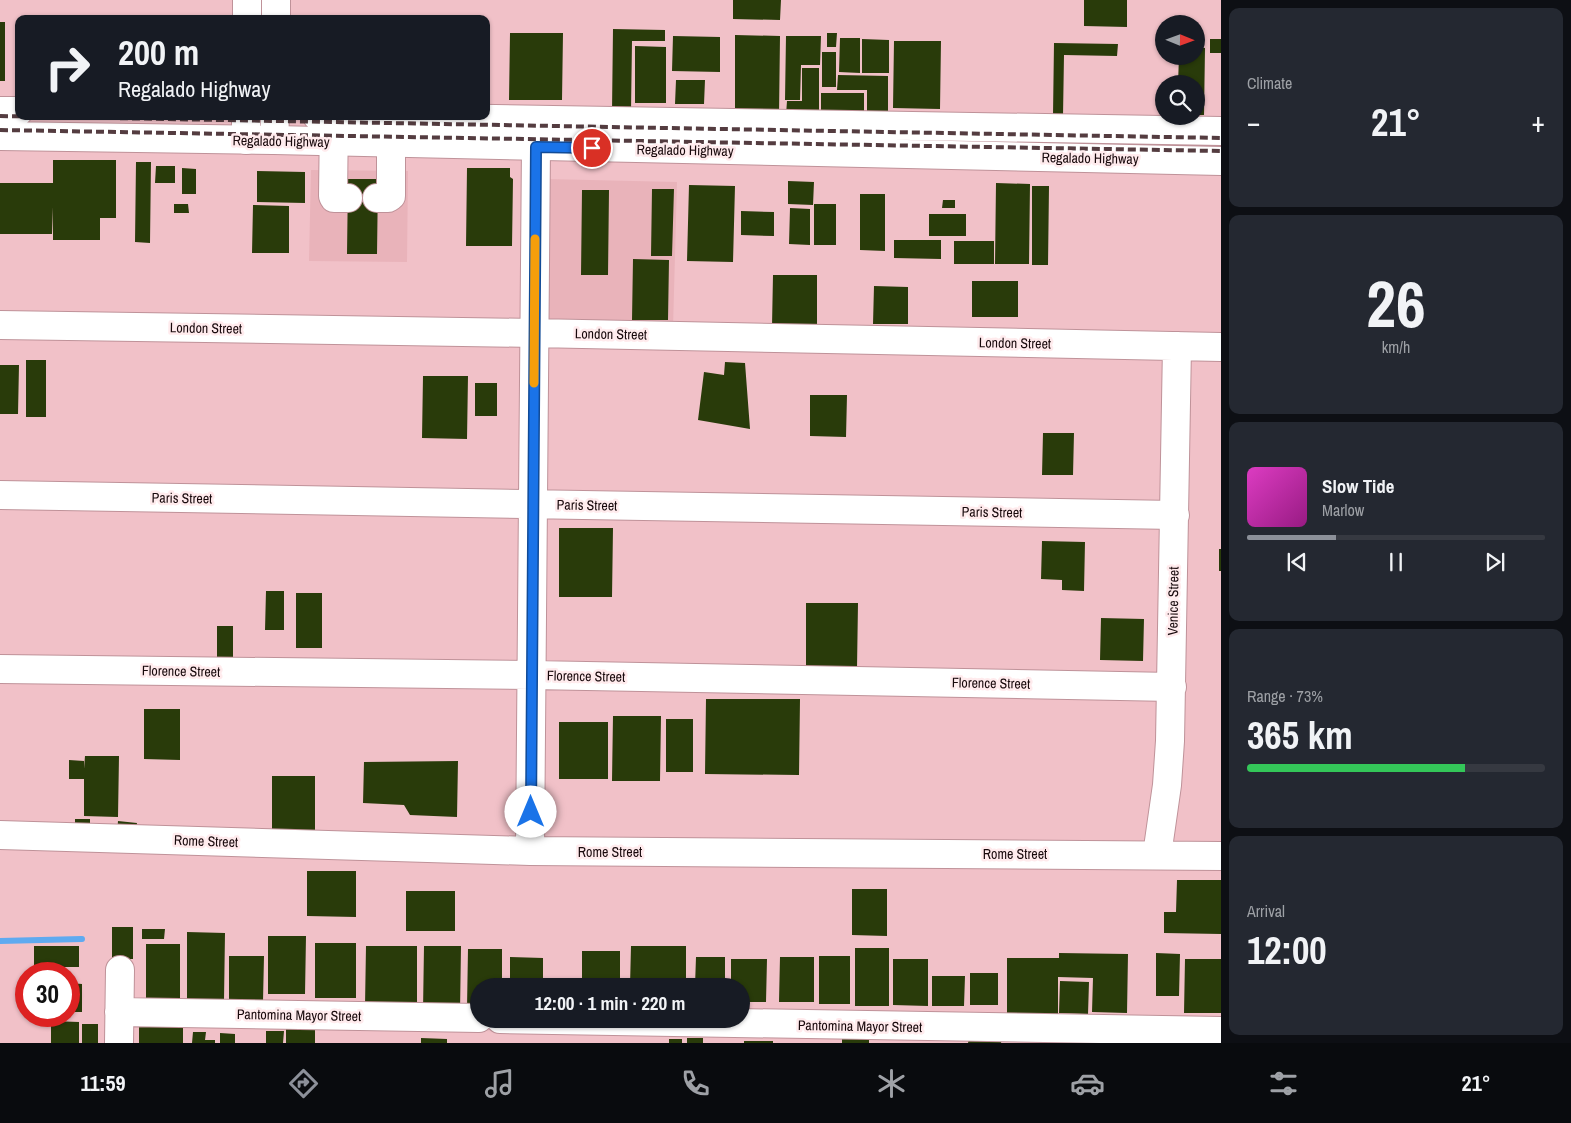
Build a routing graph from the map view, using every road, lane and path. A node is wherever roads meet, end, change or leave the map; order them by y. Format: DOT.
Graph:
graph roads {
  1 [pos="247,0"];
  2 [pos="276,0"];
  3 [pos="247,15"];
  4 [pos="276,15"];
  5 [pos="0,111"];
  6 [pos="15,111"];
  7 [pos="321,120"];
  8 [pos="554,120"];
  9 [pos="246,128"];
  10 [pos="275,128"];
  11 [pos="333,130"];
  12 [pos="1221,131"];
  13 [pos="0,136"];
  14 [pos="391,144"];
  15 [pos="546,147"];
  16 [pos="1221,161"];
  17 [pos="348,198"];
  18 [pos="377,198"];
  19 [pos="0,325"];
  20 [pos="534,333"];
  21 [pos="1177,346"];
  22 [pos="1221,347"];
  23 [pos="0,495"];
  24 [pos="533,504"];
  25 [pos="1175,515"];
  26 [pos="0,669"];
  27 [pos="532,675"];
  28 [pos="1172,687"];
  29 [pos="0,835"];
  30 [pos="530,851"];
  31 [pos="1157,855"];
  32 [pos="1221,856"];
  33 [pos="120,970"];
  34 [pos="119,1012"];
  35 [pos="470,1018"];
  36 [pos="750,1026"];
  37 [pos="1221,1031"];
  38 [pos="1096,1036"];
  39 [pos="120,1043"];
  1 -- 3 [label="street"];
  2 -- 4 [label="street"];
  5 -- 6 [label="street"];
  7 -- 11 [label="street, Regalado Highway"];
  8 -- 11 [label="street, Regalado Highway"];
  8 -- 12 [label="street, Regalado Highway"];
  8 -- 15 [label="street"];
  9 -- 10 [label="street, Regalado Highway"];
  9 -- 13 [label="street, Regalado Highway"];
  10 -- 11 [label="street, Regalado Highway"];
  11 -- 14 [label="street, Regalado Highway"];
  11 -- 17 [label="street"];
  14 -- 15 [label="street, Regalado Highway"];
  14 -- 18 [label="street"];
  15 -- 16 [label="street, Regalado Highway"];
  15 -- 20 [label="street"];
  19 -- 20 [label="street, London Street"];
  20 -- 21 [label="street, London Street"];
  20 -- 24 [label="street"];
  21 -- 22 [label="street, London Street"];
  21 -- 25 [label="street, Venice Street"];
  23 -- 24 [label="street, Paris Street"];
  24 -- 25 [label="street, Paris Street"];
  24 -- 27 [label="street"];
  25 -- 28 [label="street, Venice Street"];
  26 -- 27 [label="street, Florence Street"];
  27 -- 28 [label="street, Florence Street"];
  27 -- 30 [label="street"];
  28 -- 31 [label="street, Venice Street"];
  29 -- 30 [label="street, Rome Street"];
  30 -- 31 [label="street, Rome Street"];
  31 -- 32 [label="street, Rome Street"];
  33 -- 34 [label="street"];
  34 -- 35 [label="street, Pantomina Mayor Street"];
  34 -- 39 [label="street"];
  36 -- 38 [label="street, Pantomina Mayor Street"];
  37 -- 38 [label="street, Pantomina Mayor Street"];
}
